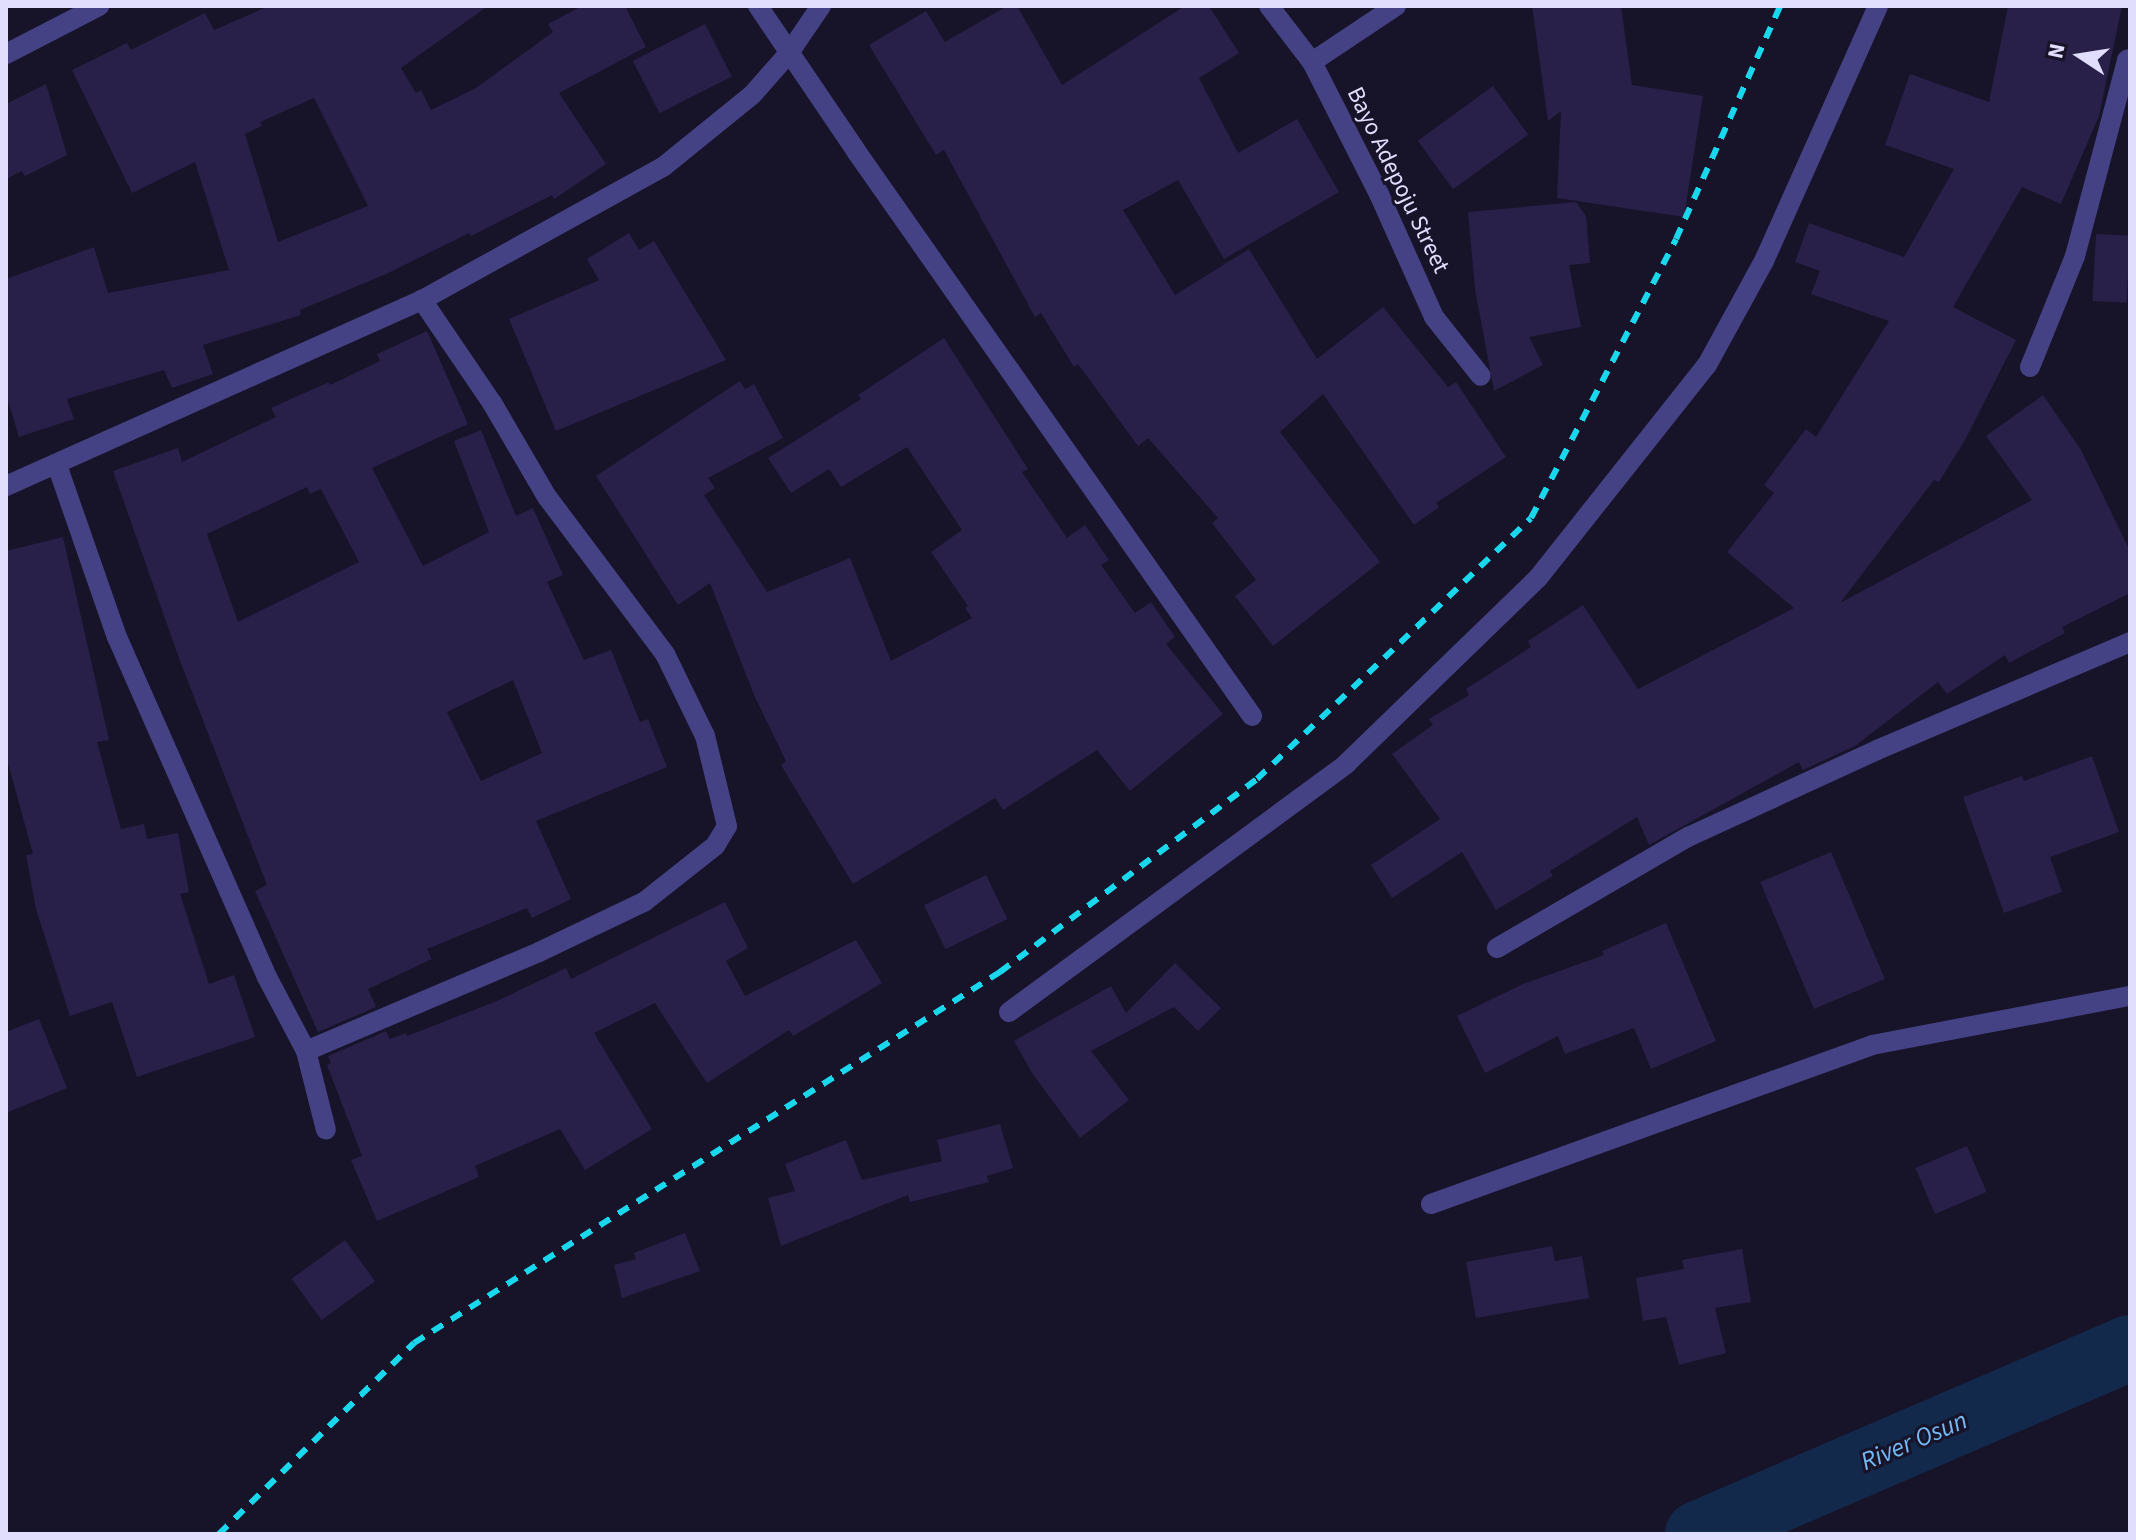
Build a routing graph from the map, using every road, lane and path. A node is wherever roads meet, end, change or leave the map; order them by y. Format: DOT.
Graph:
graph roads {
  1 [pos="99,6"];
  2 [pos="758,6"];
  3 [pos="821,6"];
  4 [pos="1269,6"];
  5 [pos="1396,6"];
  6 [pos="1878,6"];
  7 [pos="789,53"];
  8 [pos="6,54"];
  9 [pos="2130,59"];
  10 [pos="1312,62"];
  11 [pos="422,300"];
  12 [pos="2030,367"];
  13 [pos="1481,376"];
  14 [pos="57,465"];
  15 [pos="6,486"];
  16 [pos="2130,642"];
  17 [pos="1252,716"];
  18 [pos="1497,948"];
  19 [pos="2130,996"];
  20 [pos="1009,1012"];
  21 [pos="306,1051"];
  22 [pos="326,1130"];
  23 [pos="1431,1204"];
  1 -- 8 [label="street"];
  2 -- 7 [label="street"];
  3 -- 7 [label="street"];
  4 -- 10 [label="street, Bayo Adepoju Street"];
  5 -- 10 [label="street"];
  6 -- 20 [label="street"];
  7 -- 11 [label="street"];
  7 -- 17 [label="street"];
  9 -- 12 [label="street"];
  10 -- 13 [label="street, Bayo Adepoju Street"];
  11 -- 14 [label="street"];
  11 -- 21 [label="street"];
  14 -- 15 [label="street"];
  14 -- 21 [label="street"];
  16 -- 18 [label="street"];
  19 -- 23 [label="street"];
  21 -- 22 [label="street"];
}
